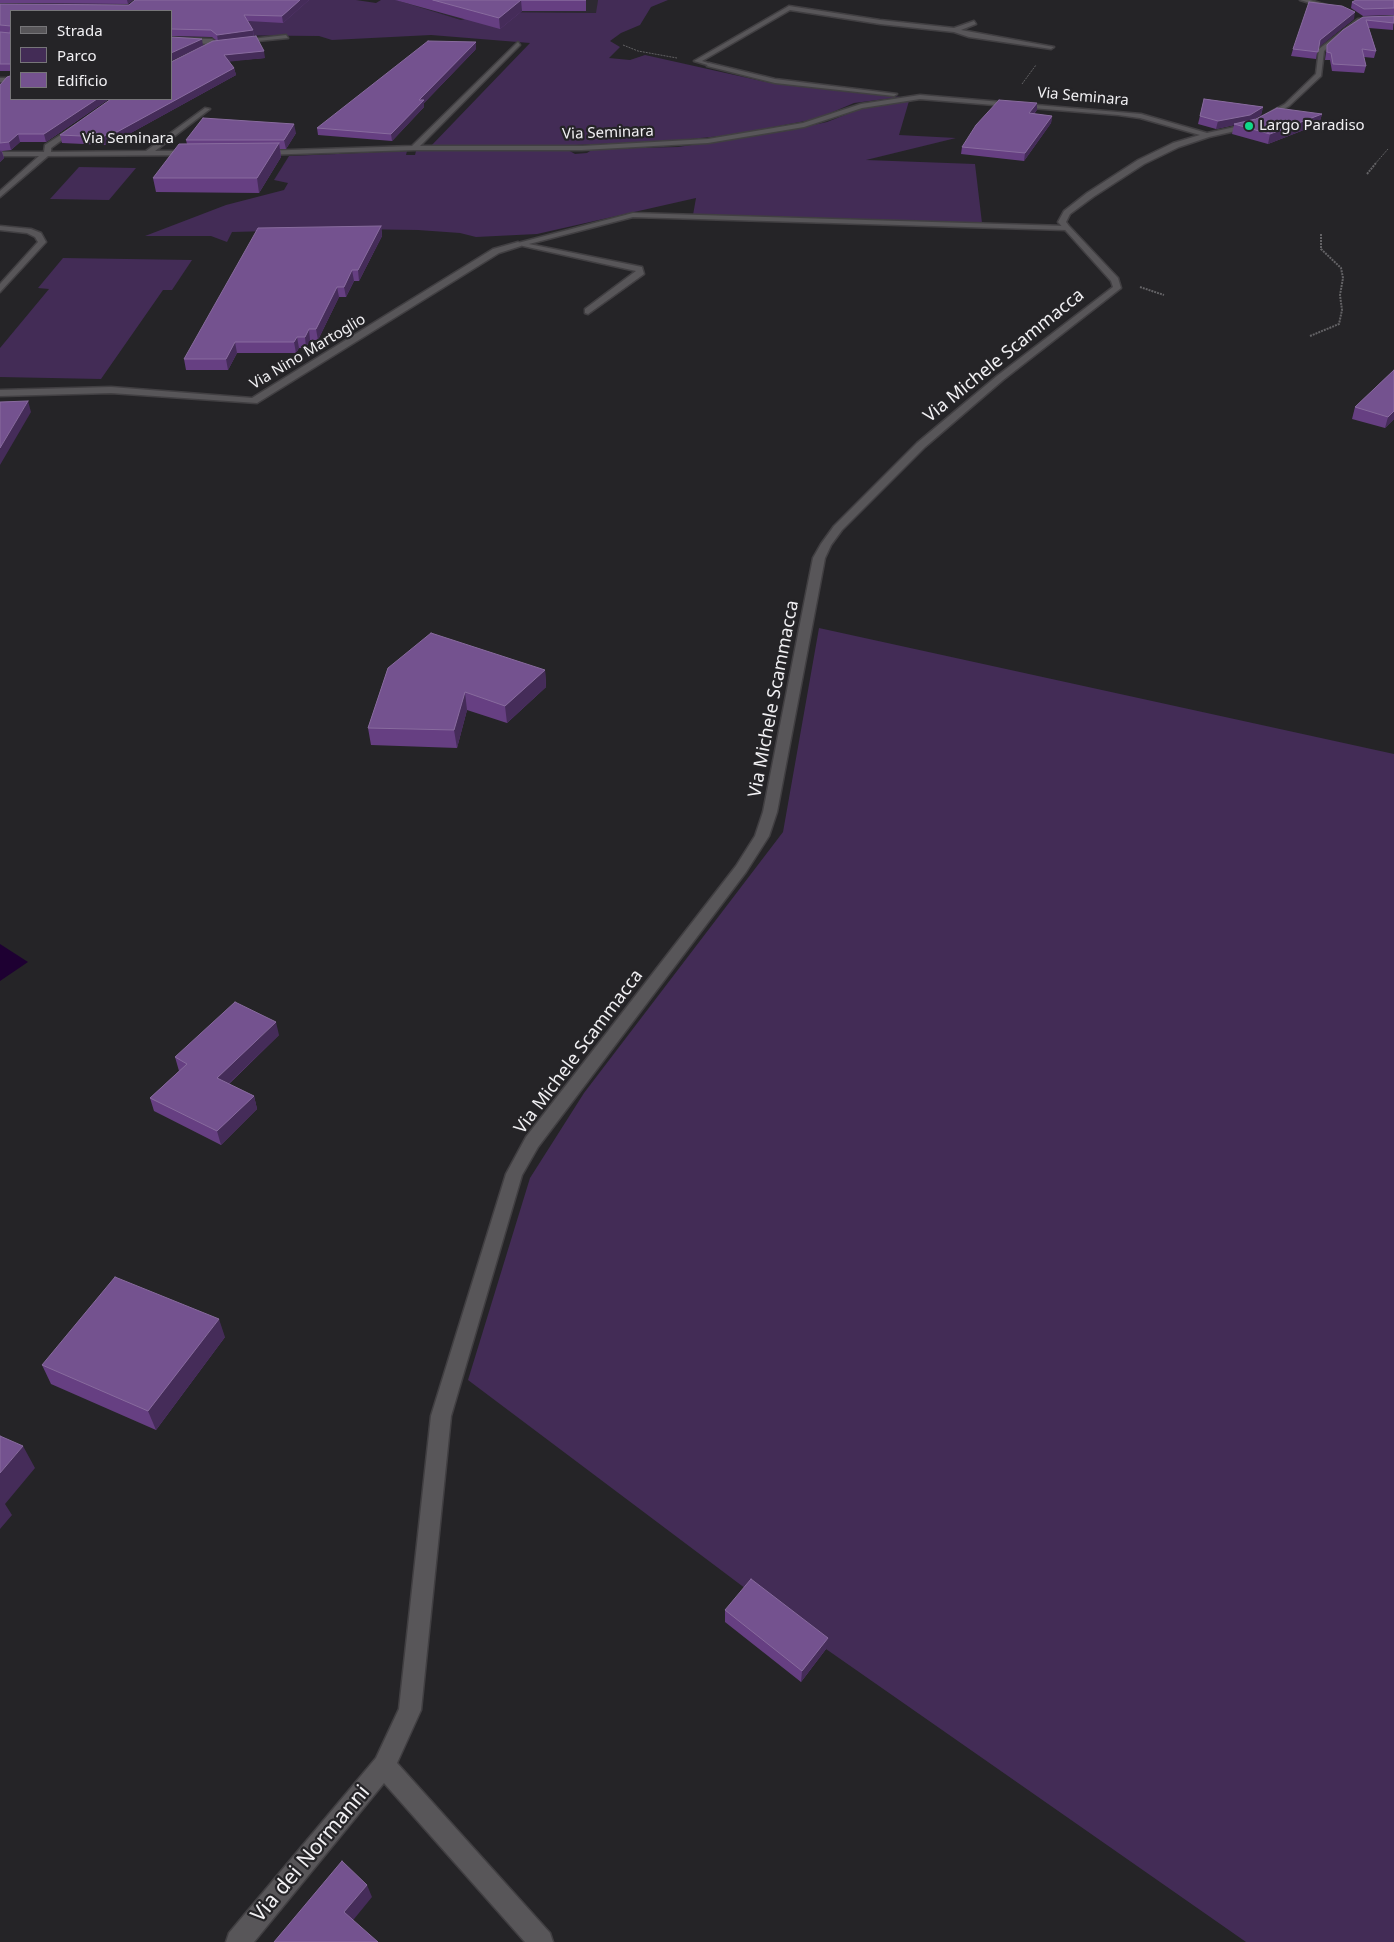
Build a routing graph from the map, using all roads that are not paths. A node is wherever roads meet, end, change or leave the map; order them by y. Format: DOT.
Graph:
graph roads {
  1 [pos="1303,0"];
  2 [pos="1339,9"];
  3 [pos="1353,14"];
  4 [pos="1394,19"];
  5 [pos="1360,20"];
  6 [pos="974,23"];
  7 [pos="955,30"];
  8 [pos="286,37"];
  9 [pos="172,40"];
  10 [pos="216,44"];
  11 [pos="518,44"];
  12 [pos="1051,47"];
  13 [pos="172,66"];
  14 [pos="920,97"];
  15 [pos="207,109"];
  16 [pos="86,120"];
  17 [pos="1208,135"];
  18 [pos="414,148"];
  19 [pos="46,153"];
  20 [pos="148,153"];
  21 [pos="203,153"];
  22 [pos="0,154"];
  23 [pos="250,154"];
  24 [pos="0,195"];
  25 [pos="0,228"];
  26 [pos="1066,228"];
  27 [pos="518,244"];
  28 [pos="0,289"];
  29 [pos="588,312"];
  30 [pos="0,392"];
  31 [pos="441,1416"];
  32 [pos="384,1766"];
  33 [pos="238,1942"];
  34 [pos="541,1942"];
  1 -- 2 [label="street"];
  3 -- 5 [label="street"];
  4 -- 5 [label="street"];
  5 -- 17 [label="street"];
  6 -- 7 [label="street"];
  7 -- 12 [label="street"];
  7 -- 14 [label="street"];
  8 -- 10 [label="street"];
  9 -- 10 [label="street"];
  10 -- 13 [label="street"];
  11 -- 18 [label="street"];
  14 -- 17 [label="street, Via Seminara"];
  14 -- 18 [label="street, Via Seminara"];
  15 -- 20 [label="street"];
  16 -- 19 [label="street"];
  17 -- 26 [label="street"];
  18 -- 23 [label="street, Via Seminara"];
  19 -- 20 [label="street, Via Seminara"];
  19 -- 22 [label="street, Via Seminara"];
  19 -- 24 [label="street"];
  20 -- 21 [label="street, Via Seminara"];
  25 -- 28 [label="street"];
  26 -- 27 [label="street, Via Nino Martoglio"];
  26 -- 31 [label="street, Via Michele Scammacca"];
  27 -- 29 [label="street"];
  27 -- 30 [label="street, Via Nino Martoglio"];
  31 -- 32 [label="street, Via dei Normanni"];
  32 -- 33 [label="street, Via dei Normanni"];
  32 -- 34 [label="street"];
}
